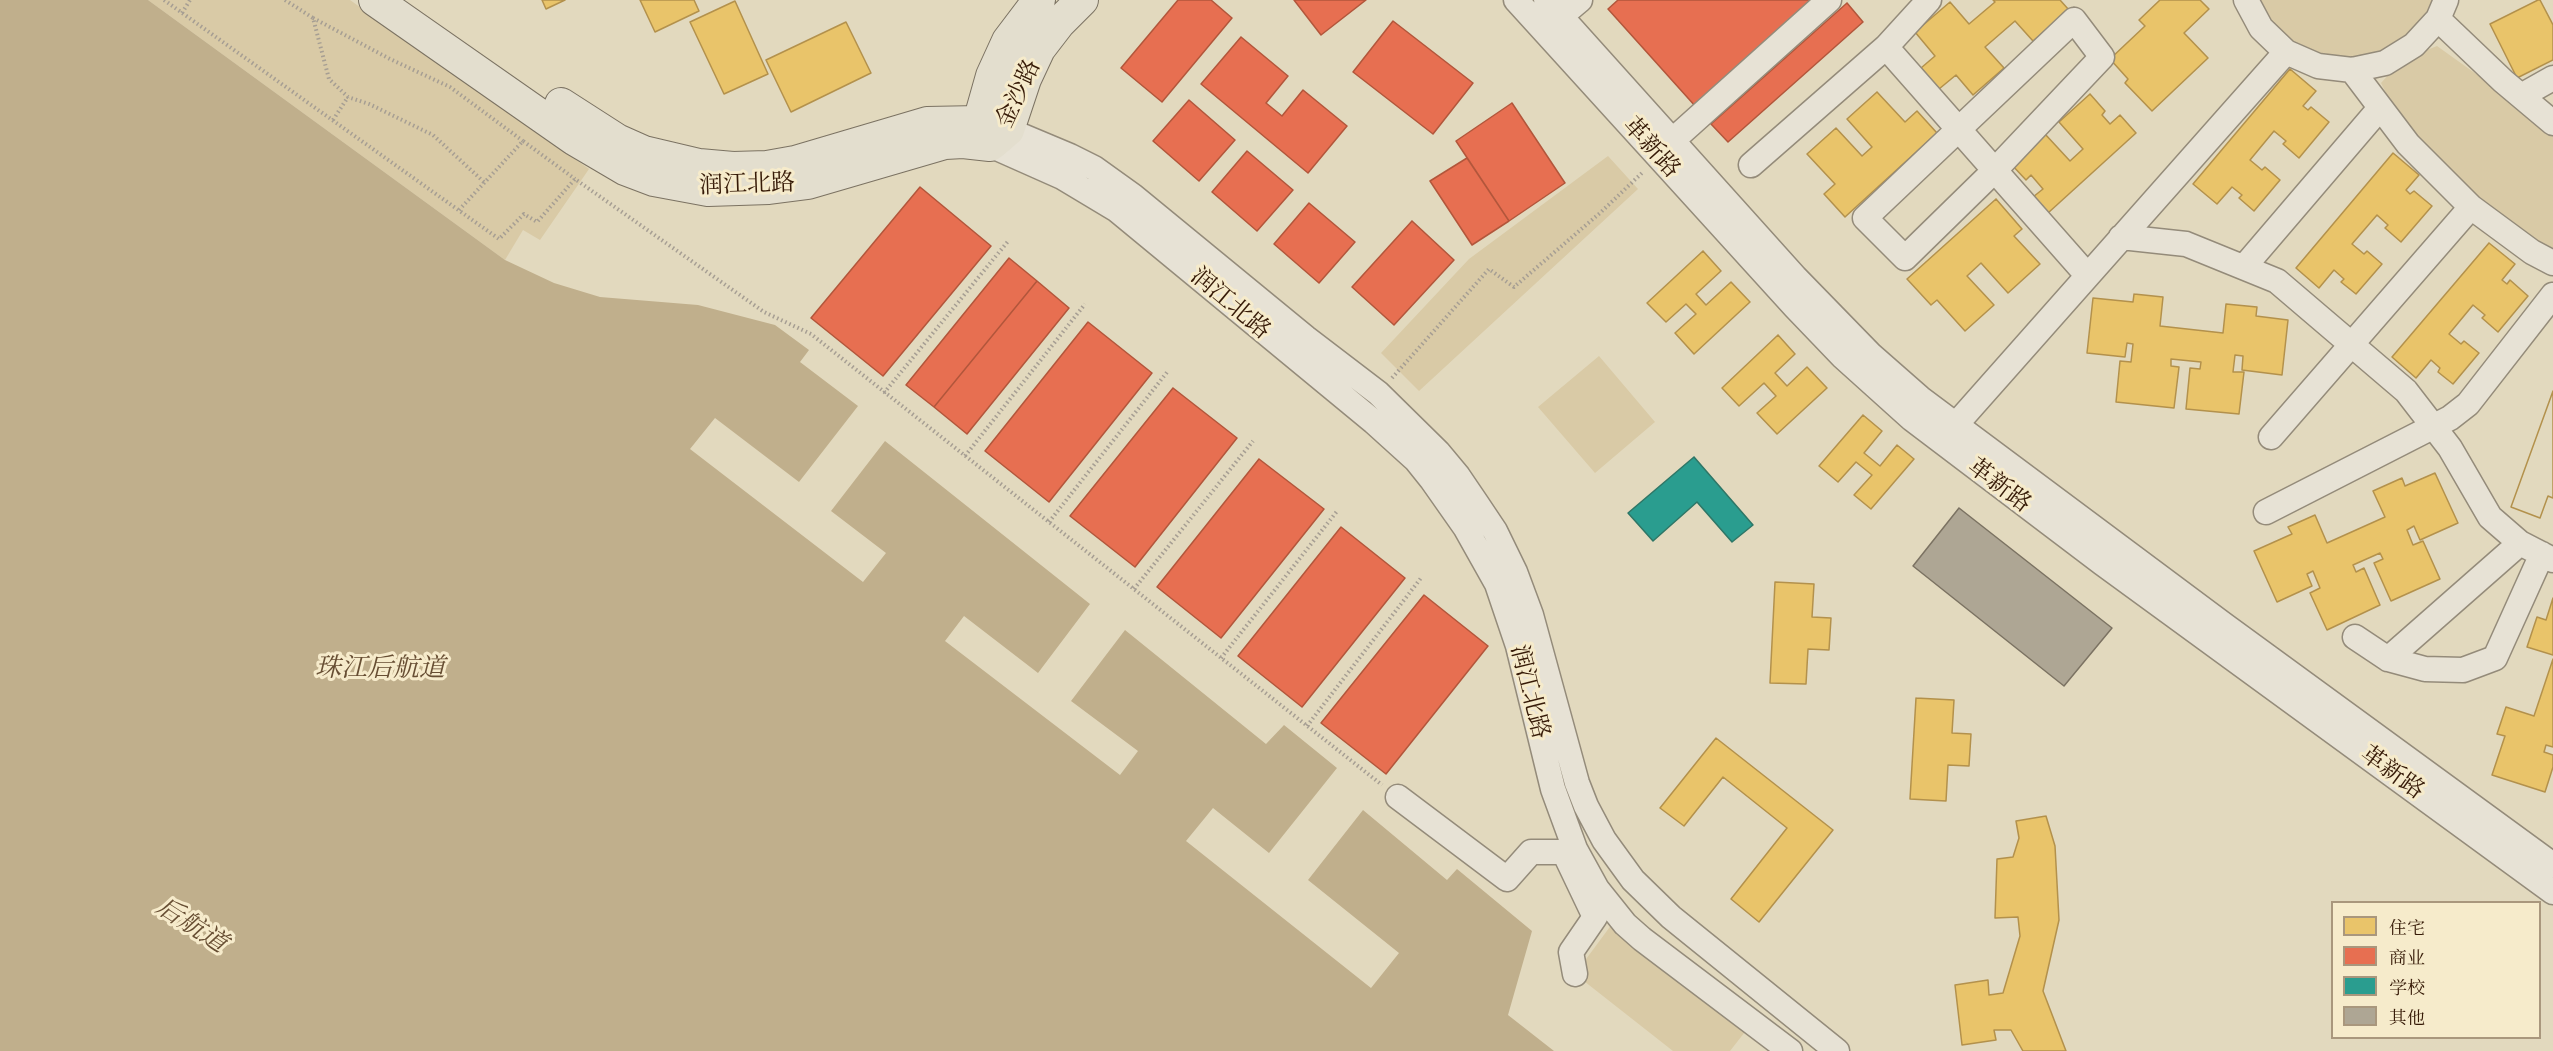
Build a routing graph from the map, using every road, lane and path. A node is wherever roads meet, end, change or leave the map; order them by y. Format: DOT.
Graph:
graph roads {
  1 [pos="164,0"];
  2 [pos="190,0"];
  3 [pos="285,0"];
  4 [pos="375,0"];
  5 [pos="413,0"];
  6 [pos="1039,0"];
  7 [pos="1082,0"];
  8 [pos="1516,0"];
  9 [pos="1580,0"];
  10 [pos="1829,0"];
  11 [pos="1929,0"];
  12 [pos="2246,0"];
  13 [pos="1554,8"];
  14 [pos="2442,10"];
  15 [pos="182,13"];
  16 [pos="313,18"];
  17 [pos="1886,47"];
  18 [pos="2286,52"];
  19 [pos="2352,70"];
  20 [pos="2553,78"];
  21 [pos="2521,96"];
  22 [pos="348,97"];
  23 [pos="2380,108"];
  24 [pos="333,120"];
  25 [pos="2553,123"];
  26 [pos="1959,130"];
  27 [pos="992,132"];
  28 [pos="523,141"];
  29 [pos="1666,148"];
  30 [pos="1751,165"];
  31 [pos="1995,170"];
  32 [pos="575,179"];
  33 [pos="485,183"];
  34 [pos="2471,207"];
  35 [pos="459,210"];
  36 [pos="2121,237"];
  37 [pos="1010,240"];
  38 [pos="2553,262"];
  39 [pos="2244,267"];
  40 [pos="2087,275"];
  41 [pos="2553,295"];
  42 [pos="1084,304"];
  43 [pos="2352,344"];
  44 [pos="1168,371"];
  45 [pos="884,393"];
  46 [pos="1378,393"];
  47 [pos="2434,427"];
  48 [pos="1948,434"];
  49 [pos="2271,436"];
  50 [pos="1253,441"];
  51 [pos="964,456"];
  52 [pos="1338,510"];
  53 [pos="2266,512"];
  54 [pos="1049,522"];
  55 [pos="2520,543"];
  56 [pos="2547,557"];
  57 [pos="1421,578"];
  58 [pos="1134,589"];
  59 [pos="2355,637"];
  60 [pos="1221,658"];
  61 [pos="2388,658"];
  62 [pos="1307,726"];
  63 [pos="1398,797"];
  64 [pos="2553,865"];
  65 [pos="2553,892"];
  66 [pos="1575,974"];
  67 [pos="1790,1051"];
  68 [pos="1838,1051"];
  1 -- 15 [label="path"];
  2 -- 15 [label="path"];
  3 -- 16 [label="path"];
  4 -- 27 [label="main road, 润江北路"];
  5 -- 27 [label="main road, 润江北路"];
  6 -- 27 [label="main road, 金沙路"];
  7 -- 27 [label="main road, 金沙路"];
  8 -- 29 [label="street, 革新路"];
  9 -- 13 [label="street"];
  10 -- 29 [label="street"];
  11 -- 17 [label="street"];
  12 -- 18 [label="street"];
  13 -- 29 [label="street, 革新路"];
  14 -- 19 [label="street"];
  14 -- 21 [label="street"];
  15 -- 24 [label="path"];
  16 -- 22 [label="path"];
  16 -- 28 [label="path"];
  17 -- 26 [label="street"];
  17 -- 30 [label="street"];
  18 -- 19 [label="street"];
  18 -- 36 [label="street"];
  19 -- 23 [label="street"];
  20 -- 21 [label="street"];
  21 -- 25 [label="street"];
  22 -- 24 [label="path"];
  22 -- 33 [label="path"];
  23 -- 34 [label="street"];
  23 -- 39 [label="street"];
  24 -- 35 [label="path"];
  26 -- 31 [label="street"];
  26 -- 31 [label="street"];
  26 -- 31 [label="street"];
  27 -- 46 [label="street, 润江北路"];
  27 -- 67 [label="street, 润江北路"];
  28 -- 32 [label="path"];
  28 -- 33 [label="path"];
  29 -- 46 [label="path"];
  29 -- 48 [label="street, 革新路"];
  31 -- 40 [label="street"];
  32 -- 35 [label="path"];
  32 -- 45 [label="path"];
  33 -- 35 [label="path"];
  34 -- 38 [label="street"];
  34 -- 43 [label="street"];
  36 -- 39 [label="street"];
  36 -- 40 [label="street"];
  37 -- 45 [label="path"];
  39 -- 43 [label="street"];
  40 -- 48 [label="street"];
  41 -- 47 [label="street"];
  42 -- 51 [label="path"];
  43 -- 47 [label="street"];
  43 -- 49 [label="street"];
  44 -- 54 [label="path"];
  45 -- 51 [label="path"];
  46 -- 68 [label="street, 润江北路"];
  47 -- 53 [label="street"];
  47 -- 55 [label="street"];
  48 -- 64 [label="street, 革新路"];
  48 -- 65 [label="street, 革新路"];
  50 -- 58 [label="path"];
  51 -- 54 [label="path"];
  52 -- 60 [label="path"];
  54 -- 58 [label="path"];
  55 -- 56 [label="street"];
  55 -- 61 [label="street"];
  56 -- 61 [label="street"];
  57 -- 62 [label="path"];
  58 -- 60 [label="path"];
  59 -- 61 [label="street"];
  60 -- 62 [label="path"];
  62 -- 63 [label="path"];
  63 -- 66 [label="street"];
}
